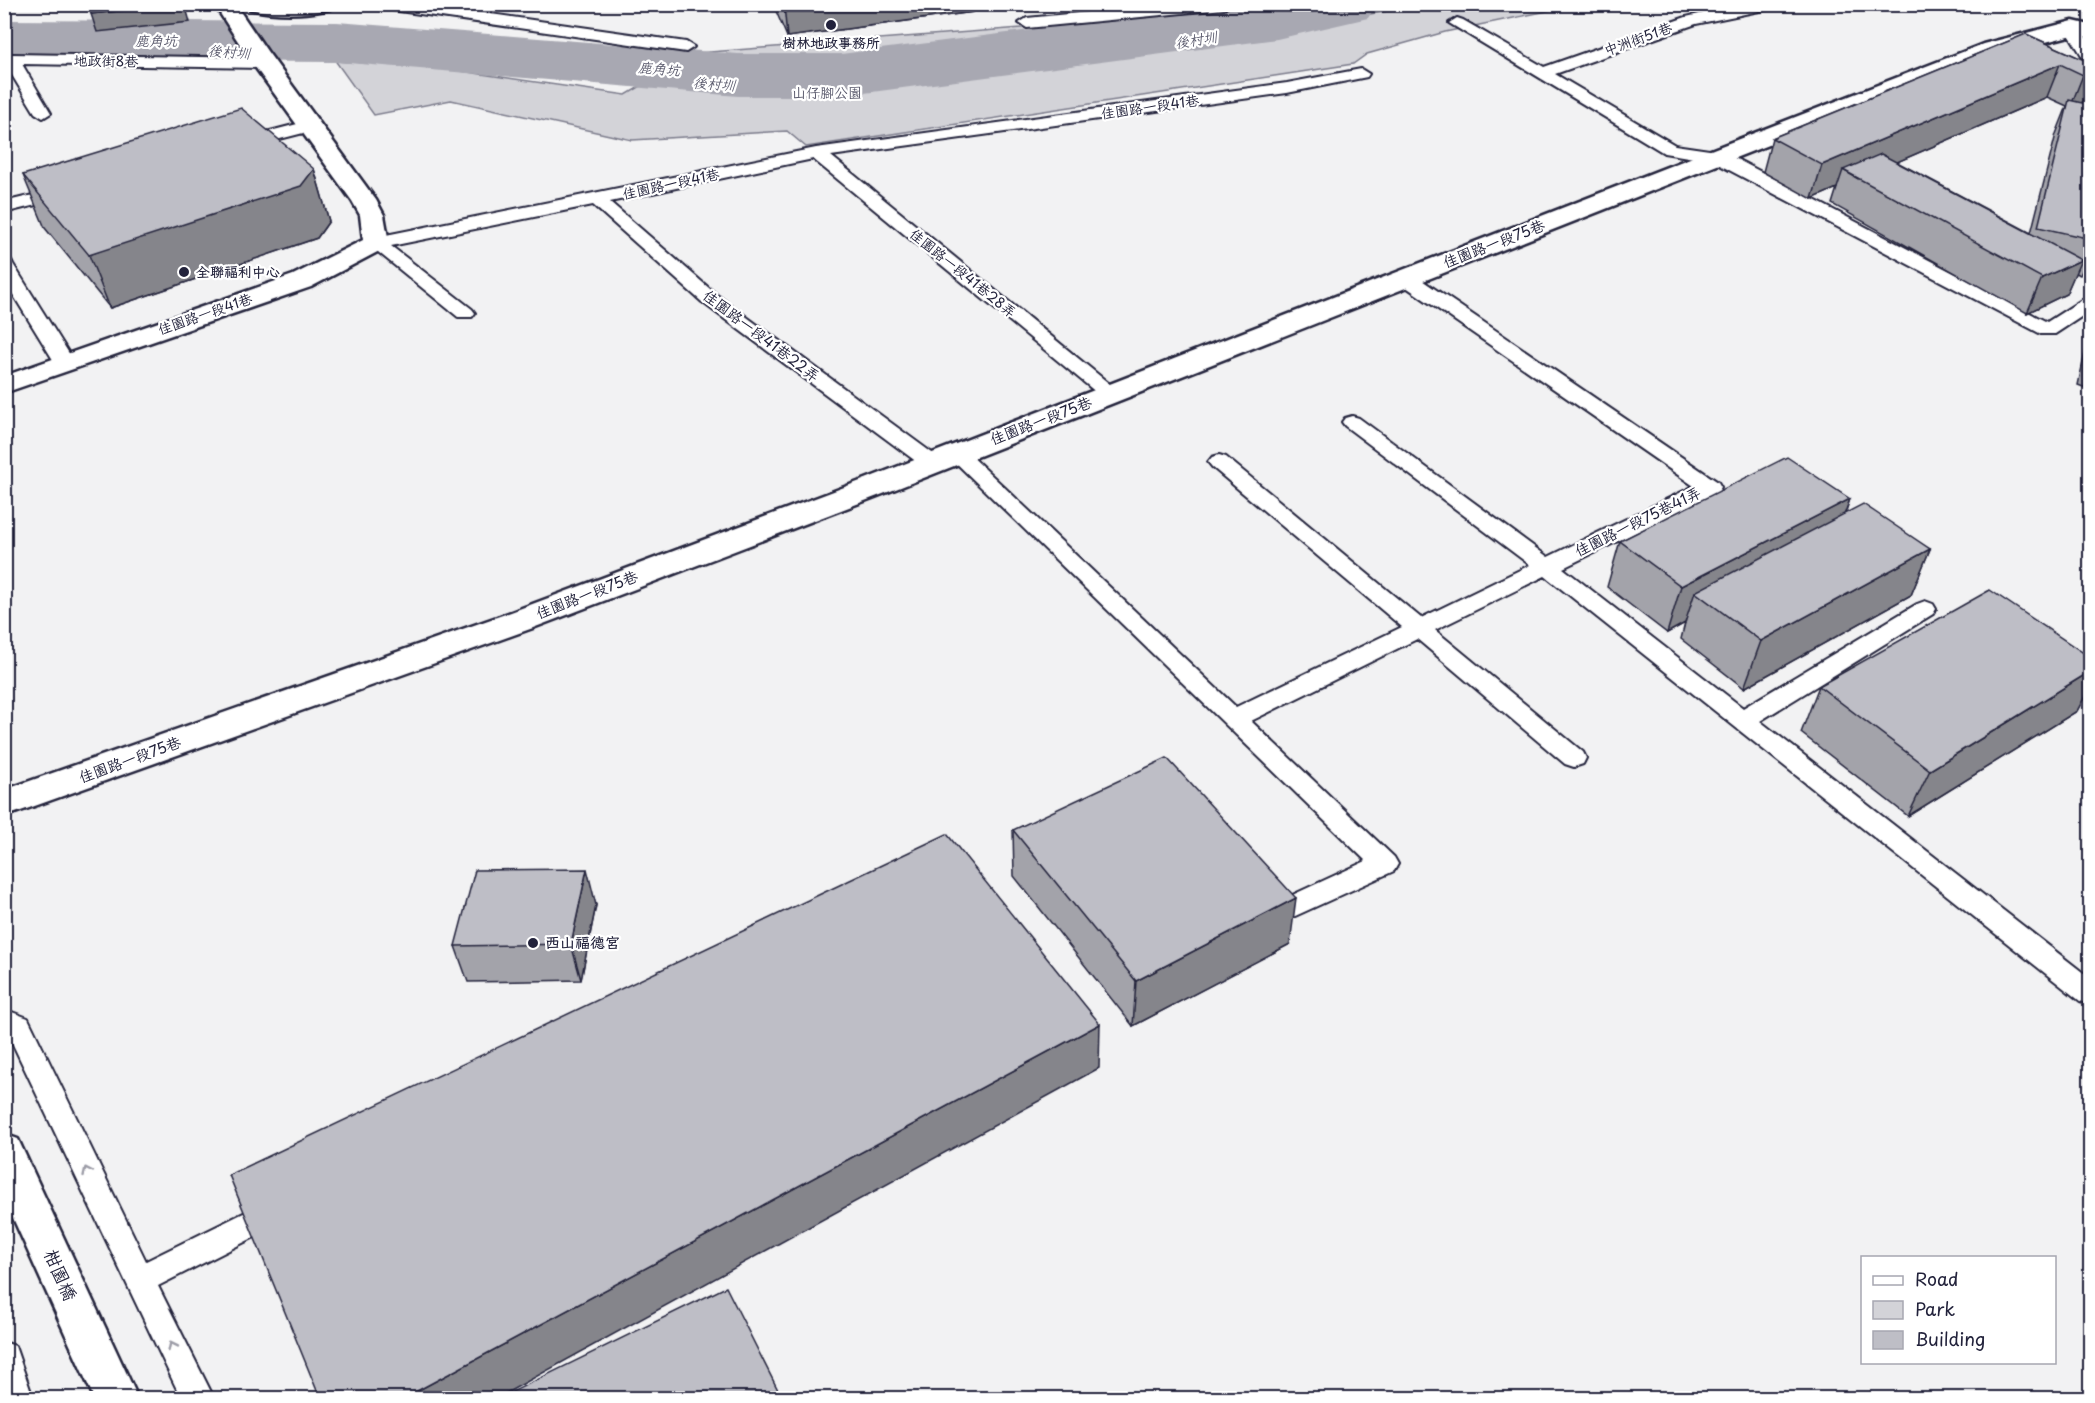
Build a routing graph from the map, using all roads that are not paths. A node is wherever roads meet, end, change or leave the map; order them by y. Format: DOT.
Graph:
graph roads {
  1 [pos="258,4"];
  2 [pos="322,4"];
  3 [pos="385,4"];
  4 [pos="1224,4"];
  5 [pos="1769,4"];
  6 [pos="230,13"];
  7 [pos="1027,22"];
  8 [pos="1457,23"];
  9 [pos="2075,24"];
  10 [pos="686,47"];
  11 [pos="2091,56"];
  12 [pos="261,59"];
  13 [pos="1543,73"];
  14 [pos="1361,74"];
  15 [pos="43,113"];
  16 [pos="309,126"];
  17 [pos="219,150"];
  18 [pos="816,153"];
  19 [pos="1717,156"];
  20 [pos="84,187"];
  21 [pos="597,200"];
  22 [pos="4,208"];
  23 [pos="376,243"];
  24 [pos="4,264"];
  25 [pos="1406,279"];
  26 [pos="2091,303"];
  27 [pos="465,313"];
  28 [pos="65,363"];
  29 [pos="4,385"];
  30 [pos="1110,394"];
  31 [pos="1352,422"];
  32 [pos="945,459"];
  33 [pos="1219,462"];
  34 [pos="1546,566"];
  35 [pos="1925,609"];
  36 [pos="1418,628"];
  37 [pos="1233,719"];
  38 [pos="1742,720"];
  39 [pos="1574,758"];
  40 [pos="4,804"];
  41 [pos="1284,910"];
  42 [pos="2091,993"];
  43 [pos="4,1020"];
  44 [pos="4,1151"];
  45 [pos="298,1200"];
  46 [pos="139,1280"];
  47 [pos="4,1357"];
  48 [pos="17,1398"];
  49 [pos="116,1398"];
  50 [pos="198,1398"];
  1 -- 2 [label="street"];
  3 -- 10 [label="lane"];
  4 -- 7 [label="lane"];
  5 -- 13 [label="lane, 中洲街51巷"];
  6 -- 12 [label="street"];
  8 -- 13 [label="lane"];
  9 -- 11 [label="lane"];
  9 -- 19 [label="street, 佳園路一段75巷"];
  12 -- 15 [label="lane, 地政街8巷"];
  12 -- 16 [label="street"];
  13 -- 19 [label="lane"];
  14 -- 18 [label="lane, 佳園路一段41巷"];
  16 -- 17 [label="lane"];
  16 -- 23 [label="street"];
  18 -- 21 [label="lane, 佳園路一段41巷"];
  18 -- 30 [label="lane, 佳園路一段41巷28弄"];
  19 -- 25 [label="street, 佳園路一段75巷"];
  19 -- 26 [label="lane"];
  20 -- 22 [label="lane"];
  21 -- 23 [label="lane, 佳園路一段41巷"];
  21 -- 32 [label="lane, 佳園路一段41巷22弄"];
  23 -- 27 [label="lane"];
  23 -- 28 [label="street, 佳園路一段41巷"];
  24 -- 28 [label="lane"];
  25 -- 30 [label="street, 佳園路一段75巷"];
  25 -- 34 [label="lane, 佳園路一段75巷41弄"];
  28 -- 29 [label="street, 佳園路一段41巷"];
  30 -- 32 [label="street, 佳園路一段75巷"];
  31 -- 34 [label="lane"];
  32 -- 37 [label="lane, 佳園路一段41巷22弄"];
  32 -- 40 [label="street, 佳園路一段75巷"];
  33 -- 36 [label="lane"];
  34 -- 36 [label="lane, 佳園路一段75巷41弄"];
  34 -- 38 [label="lane"];
  35 -- 38 [label="lane"];
  36 -- 37 [label="lane, 佳園路一段75巷41弄"];
  36 -- 39 [label="lane"];
  37 -- 41 [label="lane, 佳園路一段41巷22弄"];
  38 -- 42 [label="lane"];
  46 -- 43 [label="lane, one-way"];
  44 -- 49 [label="street, 柑園橋"];
  45 -- 46 [label="lane"];
  50 -- 46 [label="lane, one-way"];
  47 -- 48 [label="lane"];
}
